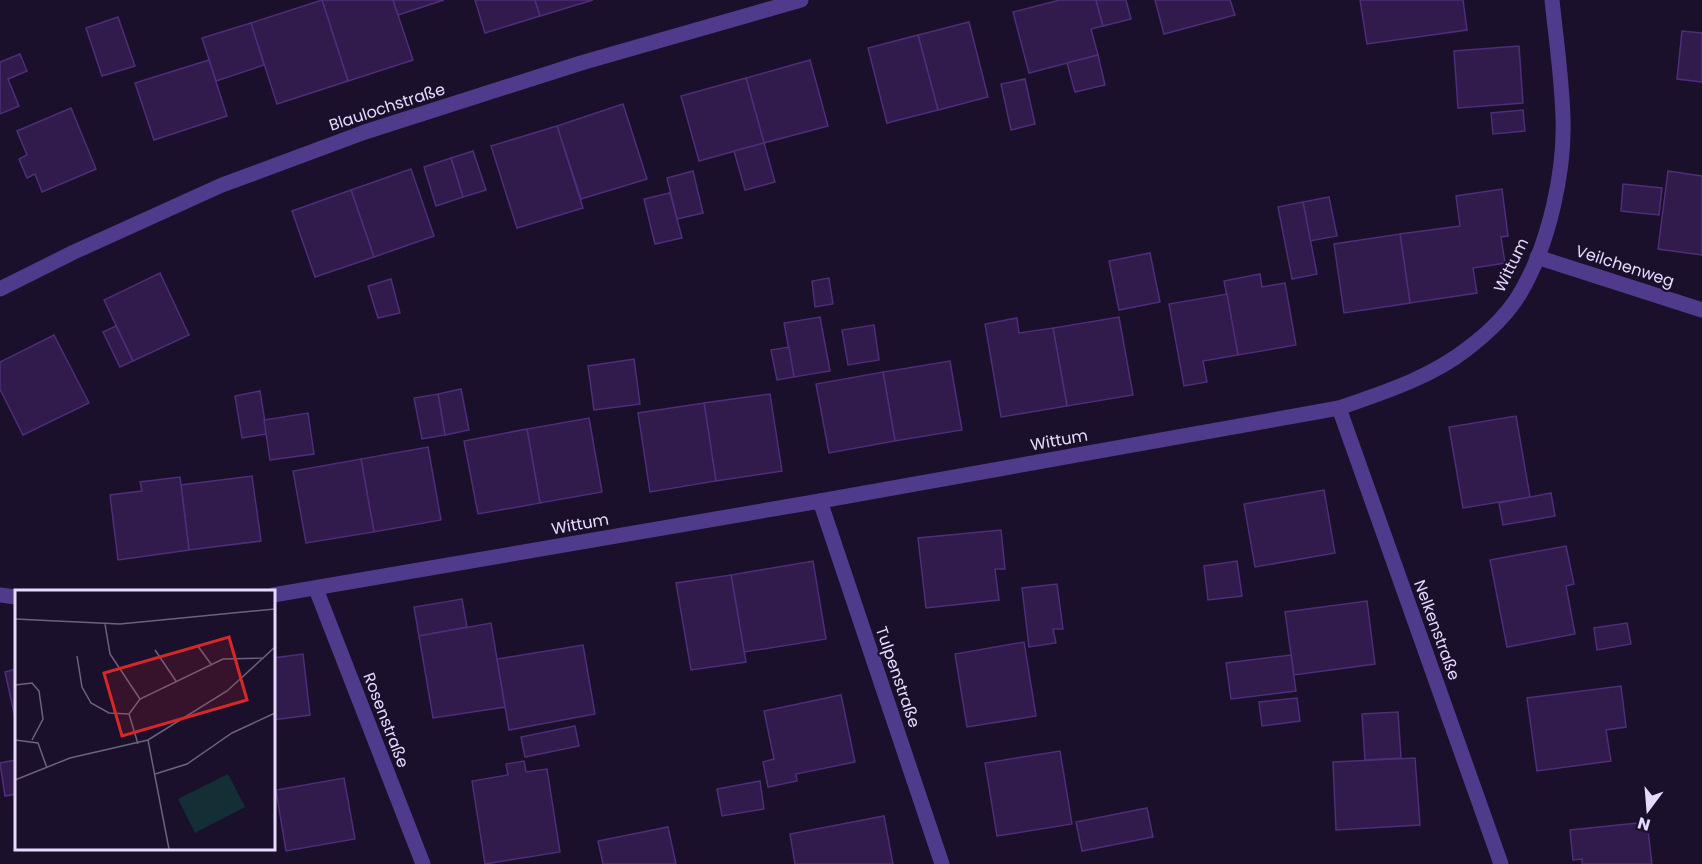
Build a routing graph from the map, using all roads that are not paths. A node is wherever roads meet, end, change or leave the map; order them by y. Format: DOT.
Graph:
graph roads {
  1 [pos="801,0"];
  2 [pos="1552,0"];
  3 [pos="1537,257"];
  4 [pos="0,289"];
  5 [pos="1702,310"];
  6 [pos="1339,408"];
  7 [pos="820,501"];
  8 [pos="316,589"];
  9 [pos="0,595"];
  10 [pos="274,595"];
  11 [pos="15,597"];
  12 [pos="423,864"];
  13 [pos="942,864"];
  14 [pos="1501,864"];
  1 -- 4 [label="street, Blaulochstraße"];
  2 -- 3 [label="street, Wittum"];
  3 -- 5 [label="street, Veilchenweg"];
  3 -- 6 [label="street, Wittum"];
  6 -- 7 [label="street, Wittum"];
  6 -- 14 [label="street, Nelkenstraße"];
  7 -- 8 [label="street, Wittum"];
  7 -- 13 [label="street, Tulpenstraße"];
  8 -- 10 [label="street, Wittum"];
  8 -- 12 [label="street, Rosenstraße"];
  9 -- 11 [label="street"];
}
